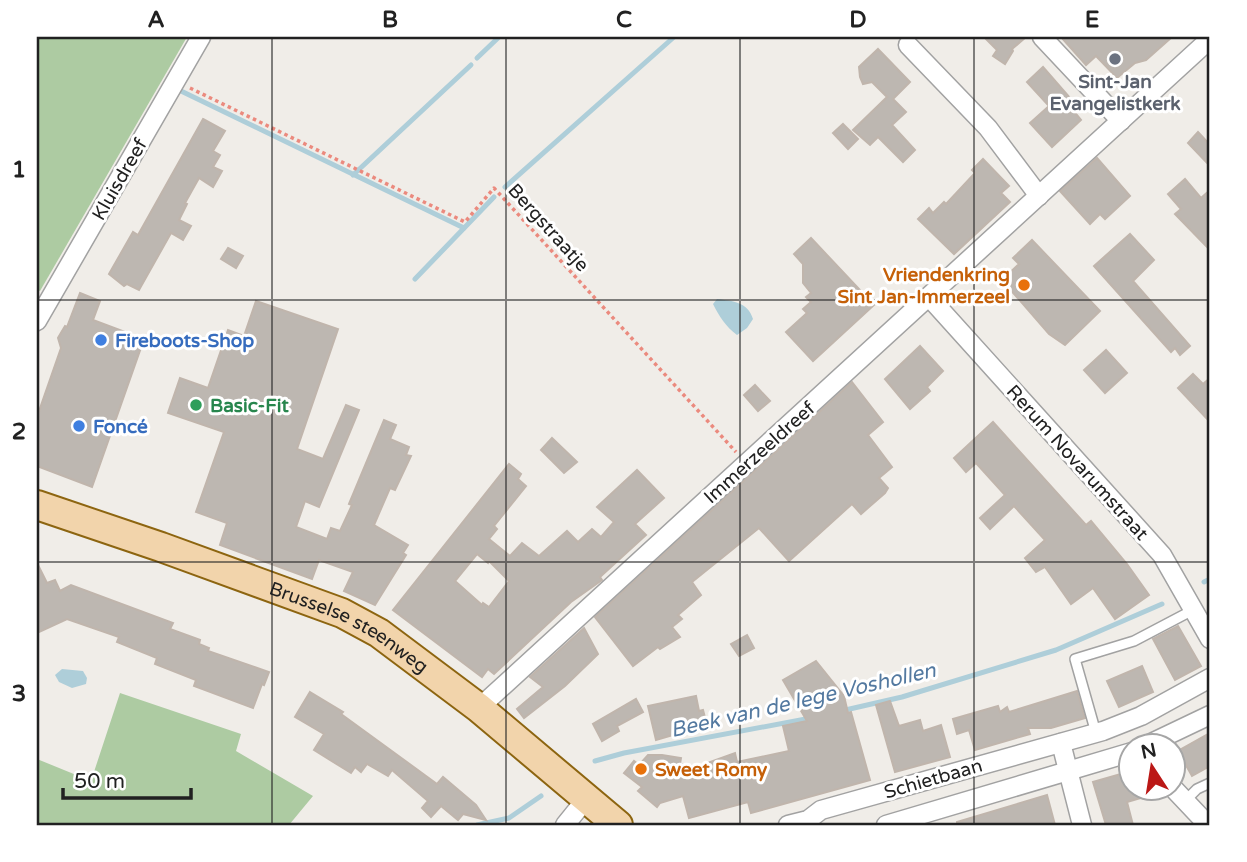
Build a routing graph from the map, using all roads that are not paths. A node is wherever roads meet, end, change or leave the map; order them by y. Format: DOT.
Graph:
graph roads {
  1 [pos="201,37"];
  2 [pos="1042,37"];
  3 [pos="1210,39"];
  4 [pos="909,41"];
  5 [pos="1121,121"];
  6 [pos="1039,196"];
  7 [pos="929,297"];
  8 [pos="37,321"];
  9 [pos="38,508"];
  10 [pos="1194,610"];
  11 [pos="1210,639"];
  12 [pos="1210,678"];
  13 [pos="479,708"];
  14 [pos="1210,715"];
  15 [pos="1176,732"];
  16 [pos="1096,733"];
  17 [pos="1061,743"];
  18 [pos="1118,757"];
  19 [pos="1070,772"];
  20 [pos="1210,783"];
  21 [pos="1188,794"];
  22 [pos="1188,795"];
  23 [pos="586,799"];
  24 [pos="809,823"];
  25 [pos="565,825"];
  26 [pos="618,825"];
  27 [pos="788,825"];
  28 [pos="886,825"];
  29 [pos="1082,825"];
  30 [pos="1208,825"];
  1 -- 8 [label="street, Kluisdreef"];
  2 -- 5 [label="street"];
  3 -- 5 [label="street, Immerzeeldreef"];
  4 -- 6 [label="street"];
  5 -- 6 [label="street, Immerzeeldreef"];
  6 -- 7 [label="street, Immerzeeldreef"];
  7 -- 10 [label="street, Rerum Novarumstraat"];
  7 -- 13 [label="street, Immerzeeldreef"];
  9 -- 13 [label="main road, Brusselse steenweg"];
  10 -- 11 [label="street, Rerum Novarumstraat"];
  10 -- 16 [label="lane"];
  12 -- 16 [label="street, Schietbaan"];
  13 -- 23 [label="main road, Brusselse steenweg"];
  14 -- 15 [label="street"];
  16 -- 17 [label="street, Schietbaan"];
  17 -- 19 [label="street"];
  17 -- 24 [label="street, Schietbaan"];
  18 -- 19 [label="street, Schietbaan"];
  19 -- 28 [label="street, Schietbaan"];
  19 -- 29 [label="street"];
  20 -- 21 [label="lane"];
  22 -- 30 [label="street"];
  23 -- 25 [label="street"];
  23 -- 26 [label="main road, Brusselse steenweg"];
  24 -- 27 [label="street, Schietbaan"];
}
